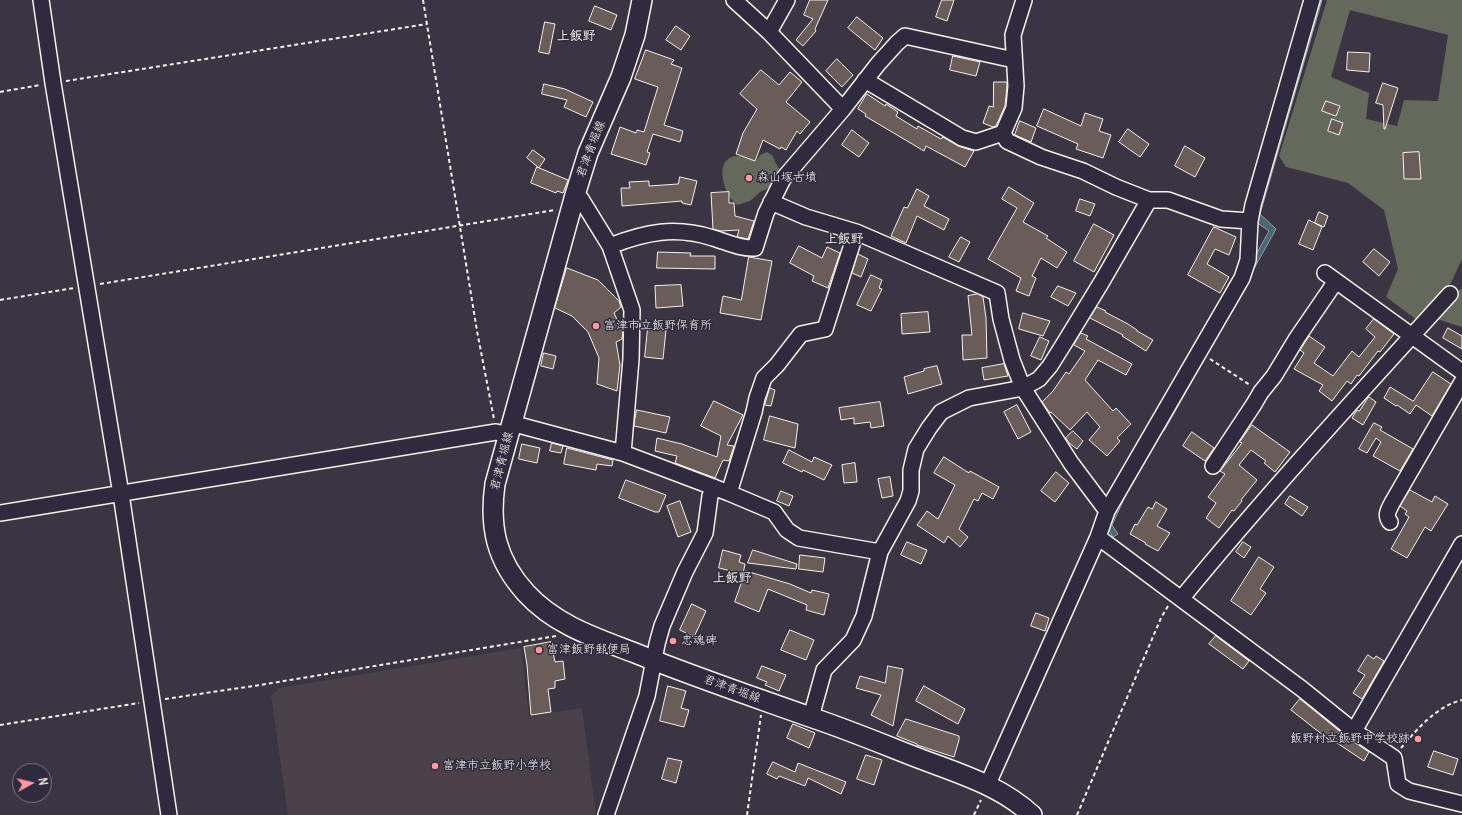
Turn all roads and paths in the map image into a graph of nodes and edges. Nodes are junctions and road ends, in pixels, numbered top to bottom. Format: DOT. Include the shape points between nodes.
graph roads {
  1 [pos="41,0"];
  2 [pos="423,0"];
  3 [pos="642,0"];
  4 [pos="734,0"];
  5 [pos="787,0"];
  6 [pos="1024,0"];
  7 [pos="1312,0"];
  8 [pos="427,24"];
  9 [pos="769,32"];
  10 [pos="1014,60"];
  11 [pos="866,80"];
  12 [pos="53,83"];
  13 [pos="0,92"];
  14 [pos="843,109"];
  15 [pos="1003,133"];
  16 [pos="573,200"];
  17 [pos="1149,200"];
  18 [pos="772,202"];
  19 [pos="1250,221"];
  20 [pos="460,226"];
  21 [pos="856,232"];
  22 [pos="610,246"];
  23 [pos="87,286"];
  24 [pos="1450,294"];
  25 [pos="0,300"];
  26 [pos="1412,335"];
  27 [pos="1199,352"];
  28 [pos="1462,372"];
  29 [pos="1462,382"];
  30 [pos="1023,388"];
  31 [pos="1261,392"];
  32 [pos="505,430"];
  33 [pos="623,453"];
  34 [pos="1213,466"];
  35 [pos="714,487"];
  36 [pos="729,493"];
  37 [pos="121,494"];
  38 [pos="1107,511"];
  39 [pos="0,513"];
  40 [pos="1390,522"];
  41 [pos="1098,537"];
  42 [pos="1462,544"];
  43 [pos="880,552"];
  44 [pos="1178,597"];
  45 [pos="574,629"];
  46 [pos="654,661"];
  47 [pos="763,700"];
  48 [pos="1462,700"];
  49 [pos="151,702"];
  50 [pos="811,717"];
  51 [pos="0,725"];
  52 [pos="1354,731"];
  53 [pos="1394,758"];
  54 [pos="987,786"];
  55 [pos="1462,804"];
  56 [pos="169,815"];
  57 [pos="606,815"];
  58 [pos="747,815"];
  59 [pos="1032,815"];
  60 [pos="1077,815"];
  1 -- 12 [label="street"];
  2 -- 8 [label="path"];
  3 -- 16 [label="main road, 君津青堀線" via="635,34 621,77 588,153"];
  4 -- 9 [label="street"];
  5 -- 9 [label="street"];
  6 -- 10 [label="street" via="1014,35"];
  7 -- 19 [label="street"];
  8 -- 12 [label="path"];
  8 -- 20 [label="path"];
  9 -- 14 [label="street"];
  10 -- 11 [label="street" via="905,36 896,43"];
  10 -- 15 [label="street" via="1014,108"];
  11 -- 14 [label="street"];
  11 -- 15 [label="street" via="962,138 976,142"];
  12 -- 13 [label="path"];
  12 -- 23 [label="street"];
  14 -- 18 [label="street" via="783,179"];
  15 -- 17 [label="street" via="1007,141 1041,157 1083,170"];
  16 -- 20 [label="path" via="548,213"];
  16 -- 22 [label="street" via="581,199"];
  16 -- 32 [label="main road, 君津青堀線"];
  17 -- 19 [label="street" via="1168,200 1221,219"];
  17 -- 30 [label="street" via="1050,366 1039,378"];
  18 -- 21 [label="street" via="806,217"];
  18 -- 22 [label="street" via="755,248 748,249 712,237 676,231 644,234"];
  19 -- 27 [label="street" via="1248,260 1242,278"];
  20 -- 23 [label="path"];
  20 -- 32 [label="path" via="477,331"];
  21 -- 30 [label="street" via="997,293 1012,360"];
  21 -- 36 [label="street" via="825,329 801,334 764,378"];
  22 -- 33 [label="street" via="632,310 631,359"];
  23 -- 25 [label="path"];
  23 -- 37 [label="street"];
  24 -- 26 [label="street"];
  26 -- 28 [label="street"];
  26 -- 31 [label="street" via="1331,277 1274,376"];
  26 -- 44 [label="street"];
  27 -- 31 [label="path"];
  27 -- 38 [label="street"];
  29 -- 40 [label="street" via="1386,514"];
  30 -- 38 [label="street" via="1071,464"];
  30 -- 43 [label="street" via="969,398 941,412 916,449 908,501"];
  31 -- 34 [label="street"];
  32 -- 33 [label="street"];
  32 -- 37 [label="street"];
  32 -- 45 [label="main road, 君津青堀線" via="492,504 497,543 504,561 527,594 555,618"];
  33 -- 35 [label="street"];
  35 -- 36 [label="street"];
  35 -- 46 [label="street" via="710,496 705,534 662,626"];
  36 -- 43 [label="street" via="774,512 787,530 799,538"];
  37 -- 39 [label="street"];
  37 -- 49 [label="street"];
  38 -- 41 [label="street"];
  41 -- 44 [label="street"];
  41 -- 54 [label="street"];
  42 -- 52 [label="street"];
  43 -- 50 [label="street" via="864,616 853,640 824,670"];
  44 -- 52 [label="street"];
  44 -- 60 [label="path" via="1161,618"];
  45 -- 46 [label="main road, 君津青堀線"];
  45 -- 49 [label="path" via="558,635"];
  46 -- 47 [label="main road, 君津青堀線"];
  46 -- 57 [label="street" via="647,696"];
  47 -- 50 [label="main road, 君津青堀線"];
  47 -- 58 [label="path"];
  48 -- 53 [label="path" via="1443,708 1425,722"];
  49 -- 51 [label="path"];
  49 -- 56 [label="street"];
  50 -- 54 [label="main road, 君津青堀線"];
  52 -- 53 [label="street"];
  53 -- 55 [label="street" via="1398,784 1409,791"];
  54 -- 59 [label="main road, 君津青堀線" via="1001,792"];
}
